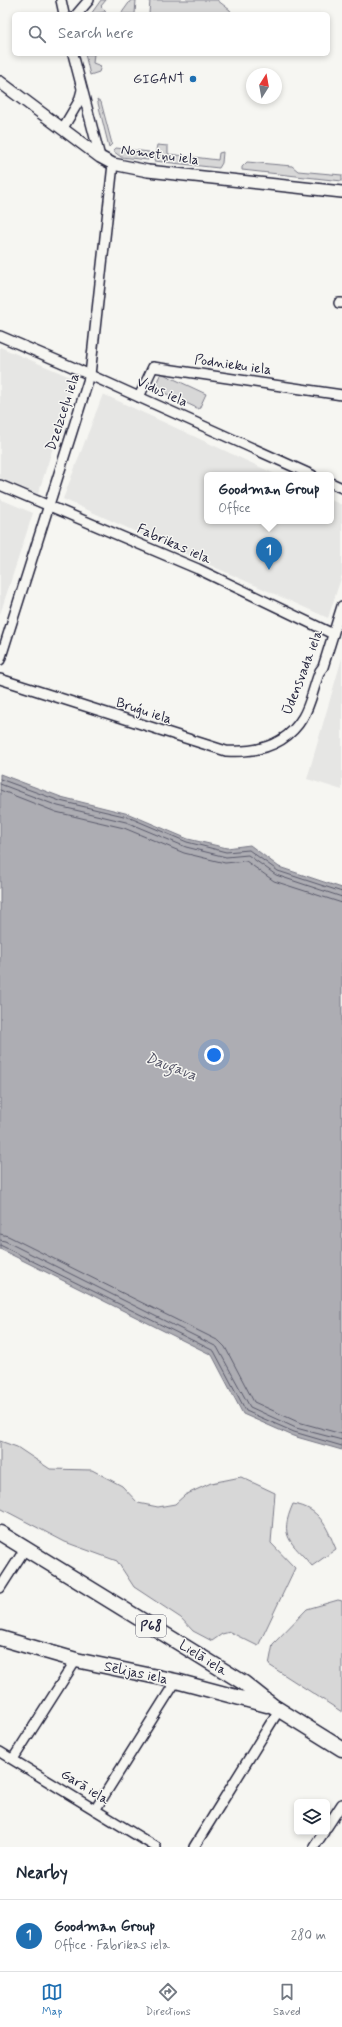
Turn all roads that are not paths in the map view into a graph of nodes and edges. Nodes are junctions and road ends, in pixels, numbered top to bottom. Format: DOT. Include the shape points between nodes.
graph roads {
  1 [pos="61,0"];
  2 [pos="89,0"];
  3 [pos="64,12"];
  4 [pos="80,12"];
  5 [pos="74,56"];
  6 [pos="0,82"];
  7 [pos="82,90"];
  8 [pos="63,128"];
  9 [pos="100,157"];
  10 [pos="113,164"];
  11 [pos="342,192"];
  12 [pos="0,336"];
  13 [pos="90,375"];
  14 [pos="342,395"];
  15 [pos="139,397"];
  16 [pos="305,472"];
  17 [pos="0,486"];
  18 [pos="48,505"];
  19 [pos="342,606"];
  20 [pos="333,634"];
  21 [pos="0,660"];
  22 [pos="0,679"];
  23 [pos="280,741"];
  24 [pos="0,1533"];
  25 [pos="26,1549"];
  26 [pos="0,1588"];
  27 [pos="0,1638"];
  28 [pos="76,1660"];
  29 [pos="176,1682"];
  30 [pos="276,1708"];
  31 [pos="342,1748"];
  32 [pos="0,1752"];
  33 [pos="13,1759"];
  34 [pos="342,1804"];
  35 [pos="95,1810"];
  36 [pos="330,1823"];
  37 [pos="322,1835"];
  38 [pos="156,1847"];
  39 [pos="194,1847"];
  40 [pos="314,1847"];
  1 -- 3 [label="street"];
  2 -- 4 [label="street"];
  5 -- 7 [label="street"];
  6 -- 8 [label="street, Nometņu iela"];
  7 -- 8 [label="street" via="79,101"];
  7 -- 9 [label="street"];
  8 -- 9 [label="street, Nometņu iela"];
  9 -- 10 [label="street, Nometņu iela"];
  10 -- 11 [label="street, Nometņu iela" via="148,171"];
  10 -- 13 [label="street, Dzelzceļu iela"];
  12 -- 13 [label="street, Vidus iela"];
  13 -- 15 [label="street, Vidus iela"];
  13 -- 18 [label="street, Dzelzceļu iela"];
  14 -- 15 [label="street, Podnieku iela" via="153,367"];
  15 -- 16 [label="street, Vidus iela"];
  17 -- 18 [label="street, Fabrikas iela"];
  18 -- 20 [label="street, Fabrikas iela" via="198,569"];
  18 -- 21 [label="street, Dzelzceļu iela"];
  19 -- 20 [label="street, Ūdensvada iela"];
  20 -- 23 [label="street, Ūdensvada iela" via="304,716 292,732"];
  22 -- 23 [label="street, Bruģu iela" via="226,751 260,749"];
  24 -- 25 [label="main road, Lielā iela / P68"];
  25 -- 26 [label="street"];
  25 -- 30 [label="main road, Lielā iela / P68" via="244,1683"];
  27 -- 28 [label="main road, Sēlijas iela / P68"];
  28 -- 29 [label="main road, Sēlijas iela / P68"];
  28 -- 33 [label="street"];
  29 -- 30 [label="main road, Sēlijas iela / P68"];
  29 -- 35 [label="street"];
  30 -- 31 [label="main road, Lielā iela / P68"];
  30 -- 39 [label="street"];
  32 -- 33 [label="street, Garā iela"];
  33 -- 35 [label="street, Garā iela"];
  34 -- 36 [label="street"];
  35 -- 38 [label="street, Garā iela"];
  37 -- 40 [label="street"];
}
